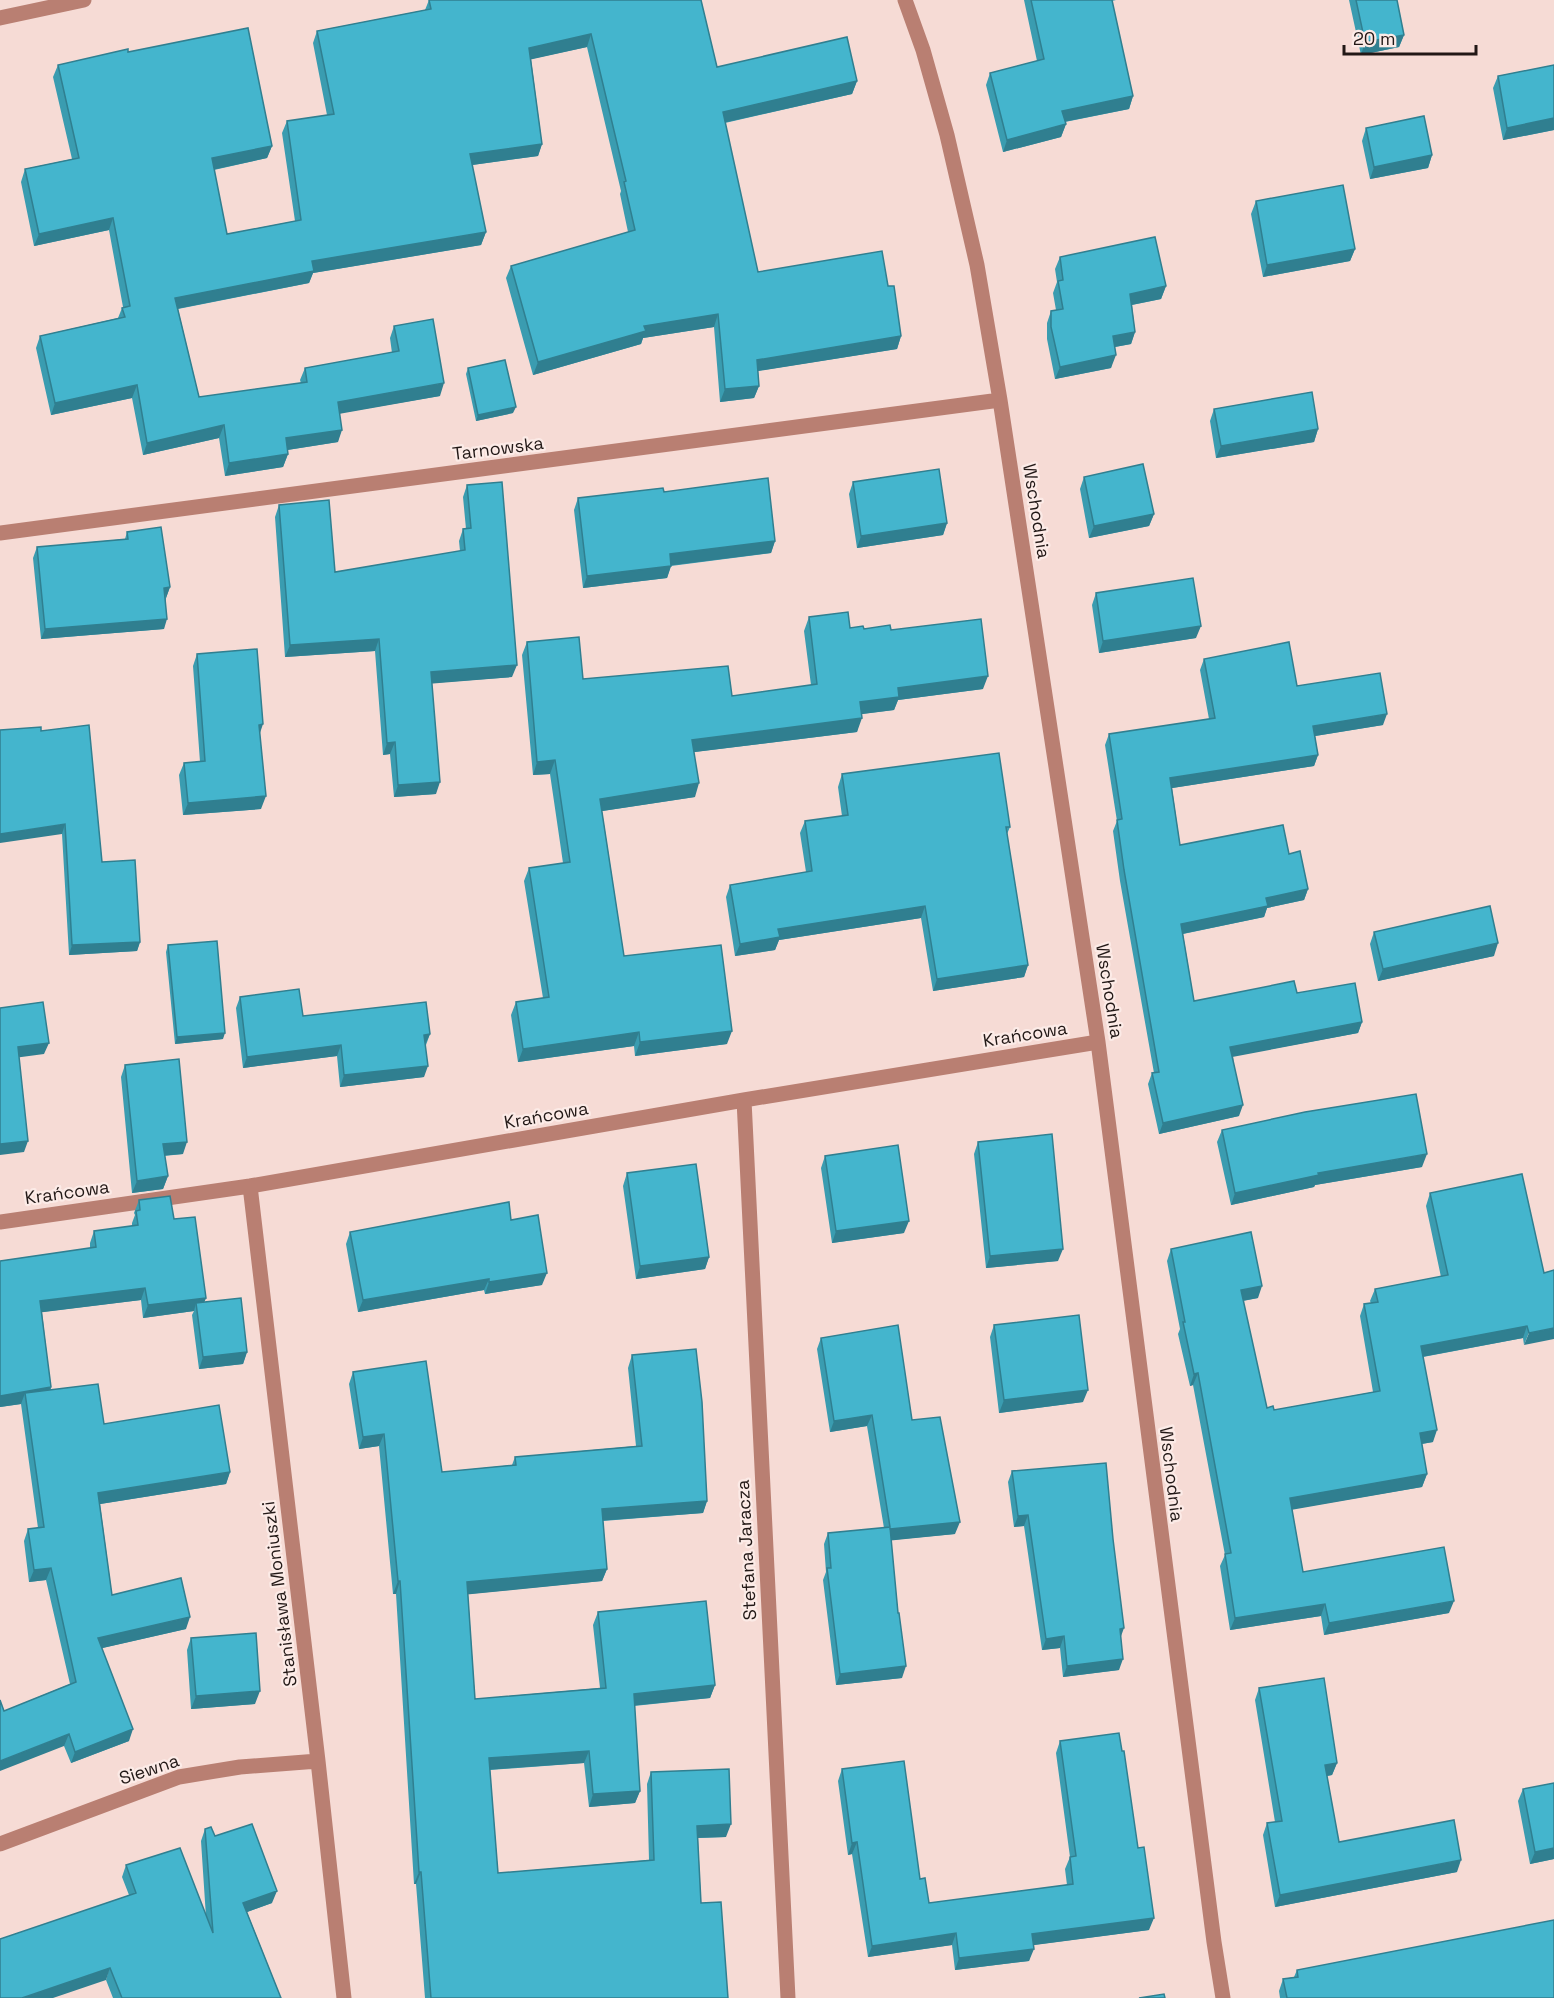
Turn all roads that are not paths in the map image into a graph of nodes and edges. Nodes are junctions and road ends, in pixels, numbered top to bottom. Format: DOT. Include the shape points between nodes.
graph roads {
  1 [pos="84,0"];
  2 [pos="905,0"];
  3 [pos="0,18"];
  4 [pos="1000,400"];
  5 [pos="0,533"];
  6 [pos="1098,1042"];
  7 [pos="744,1100"];
  8 [pos="250,1186"];
  9 [pos="0,1222"];
  10 [pos="318,1761"];
  11 [pos="0,1844"];
  12 [pos="344,1998"];
  13 [pos="788,1998"];
  14 [pos="1223,1998"];
  1 -- 3 [label="street"];
  2 -- 4 [label="street, Wschodnia" via="923,50 978,265"];
  4 -- 5 [label="street, Tarnowska"];
  4 -- 6 [label="street, Wschodnia"];
  6 -- 7 [label="street, Krańcowa"];
  6 -- 14 [label="street, Wschodnia"];
  7 -- 8 [label="street, Krańcowa"];
  7 -- 13 [label="street, Stefana Jaracza"];
  8 -- 9 [label="street, Krańcowa"];
  8 -- 10 [label="street, Stanisława Moniuszki"];
  10 -- 11 [label="street, Siewna" via="179,1777"];
  10 -- 12 [label="street, Stanisława Moniuszki"];
}
